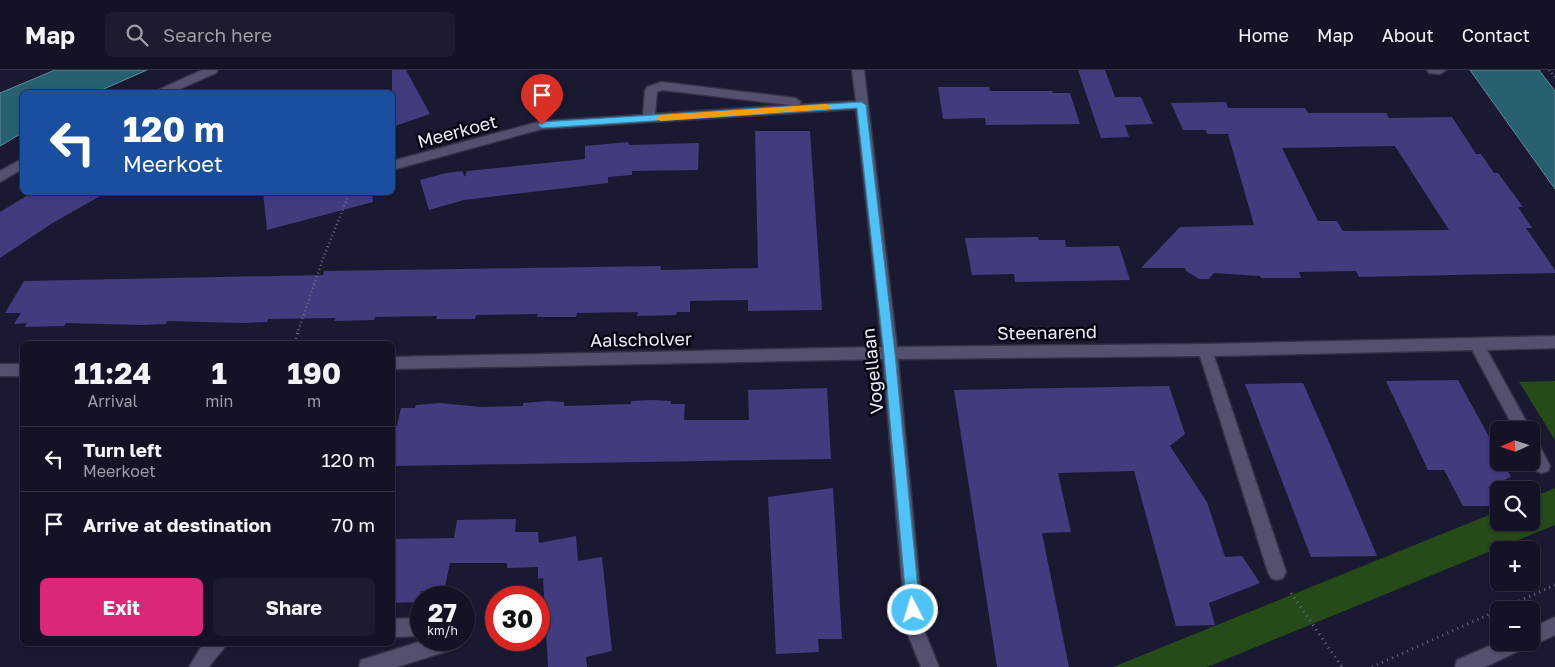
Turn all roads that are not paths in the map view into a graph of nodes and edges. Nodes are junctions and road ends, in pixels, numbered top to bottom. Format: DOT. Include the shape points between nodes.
graph roads {
  1 [pos="212,70"];
  2 [pos="858,70"];
  3 [pos="1433,70"];
  4 [pos="1440,70"];
  5 [pos="168,90"];
  6 [pos="706,92"];
  7 [pos="861,105"];
  8 [pos="833,106"];
  9 [pos="708,114"];
  10 [pos="650,118"];
  11 [pos="20,164"];
  12 [pos="395,165"];
  13 [pos="0,177"];
  14 [pos="1555,342"];
  15 [pos="1476,344"];
  16 [pos="1205,350"];
  17 [pos="890,354"];
  18 [pos="395,363"];
  19 [pos="0,370"];
  20 [pos="20,370"];
  21 [pos="1518,421"];
  22 [pos="1540,462"];
  23 [pos="1542,466"];
  24 [pos="1277,572"];
  25 [pos="1555,626"];
  26 [pos="410,627"];
  27 [pos="395,628"];
  28 [pos="1540,633"];
  29 [pos="214,646"];
  30 [pos="419,651"];
  31 [pos="1499,651"];
  32 [pos="198,667"];
  33 [pos="368,667"];
  34 [pos="930,667"];
  35 [pos="1464,667"];
  1 -- 5 [label="street"];
  2 -- 7 [label="street, Vogellaan"];
  3 -- 4 [label="street"];
  6 -- 8 [label="street, Meerkoet"];
  6 -- 9 [label="street"];
  6 -- 10 [label="street, Meerkoet" via="661,86 651,90"];
  7 -- 8 [label="street, Meerkoet"];
  7 -- 17 [label="street, Vogellaan"];
  8 -- 9 [label="street, Meerkoet"];
  9 -- 10 [label="street, Meerkoet"];
  10 -- 12 [label="street, Meerkoet" via="542,125"];
  11 -- 13 [label="street"];
  14 -- 15 [label="street, Steenarend"];
  15 -- 16 [label="street, Steenarend"];
  15 -- 21 [label="street"];
  16 -- 17 [label="street, Steenarend"];
  16 -- 24 [label="street"];
  17 -- 18 [label="street, Aalscholver"];
  17 -- 34 [label="street, Vogellaan" via="915,630"];
  19 -- 20 [label="street"];
  22 -- 23 [label="street"];
  25 -- 28 [label="street"];
  26 -- 27 [label="street"];
  29 -- 32 [label="street"];
  30 -- 33 [label="street"];
  31 -- 35 [label="street"];
}
